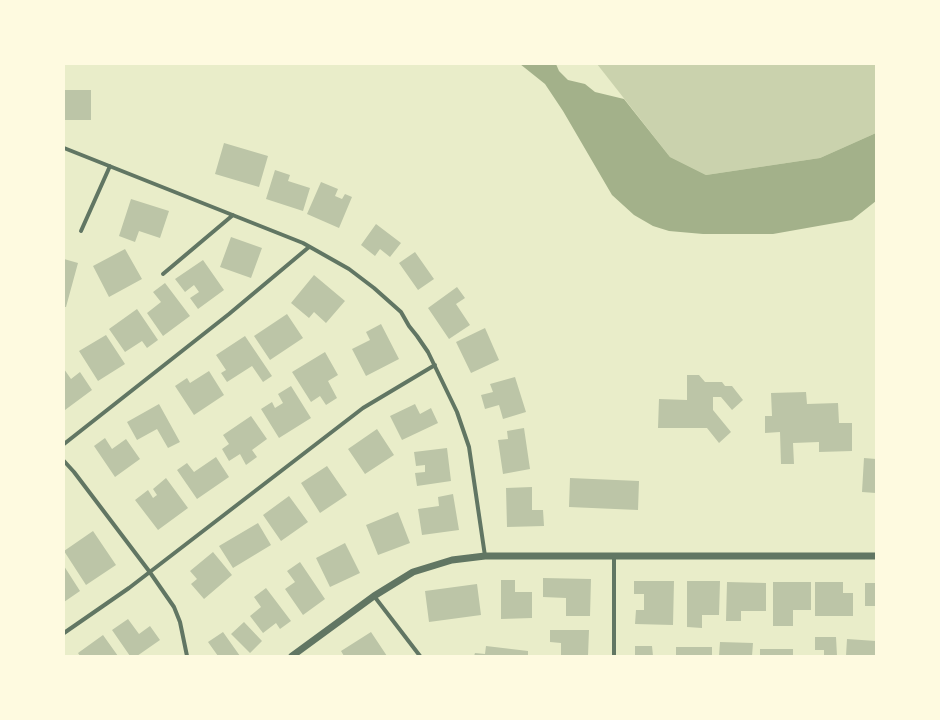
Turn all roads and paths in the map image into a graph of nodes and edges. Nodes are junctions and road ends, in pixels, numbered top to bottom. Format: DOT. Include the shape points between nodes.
graph roads {
  1 [pos="64,148"];
  2 [pos="110,166"];
  3 [pos="233,215"];
  4 [pos="81,231"];
  5 [pos="309,247"];
  6 [pos="163,274"];
  7 [pos="435,365"];
  8 [pos="64,444"];
  9 [pos="64,461"];
  10 [pos="484,556"];
  11 [pos="614,556"];
  12 [pos="876,556"];
  13 [pos="150,571"];
  14 [pos="374,596"];
  15 [pos="64,633"];
  16 [pos="187,656"];
  17 [pos="292,656"];
  18 [pos="420,656"];
  19 [pos="614,656"];
  1 -- 2 [label="street"];
  2 -- 3 [label="street"];
  2 -- 4 [label="street"];
  3 -- 5 [label="street"];
  3 -- 6 [label="street"];
  5 -- 7 [label="street" via="349,270 401,312"];
  5 -- 8 [label="street" via="229,314"];
  7 -- 10 [label="street" via="457,412 469,447"];
  7 -- 13 [label="street" via="363,408"];
  9 -- 13 [label="street"];
  10 -- 11 [label="street"];
  10 -- 14 [label="street" via="452,560 413,572"];
  11 -- 12 [label="street"];
  11 -- 19 [label="street"];
  13 -- 15 [label="street"];
  13 -- 16 [label="street" via="174,607"];
  14 -- 17 [label="street"];
  14 -- 18 [label="street"];
}
